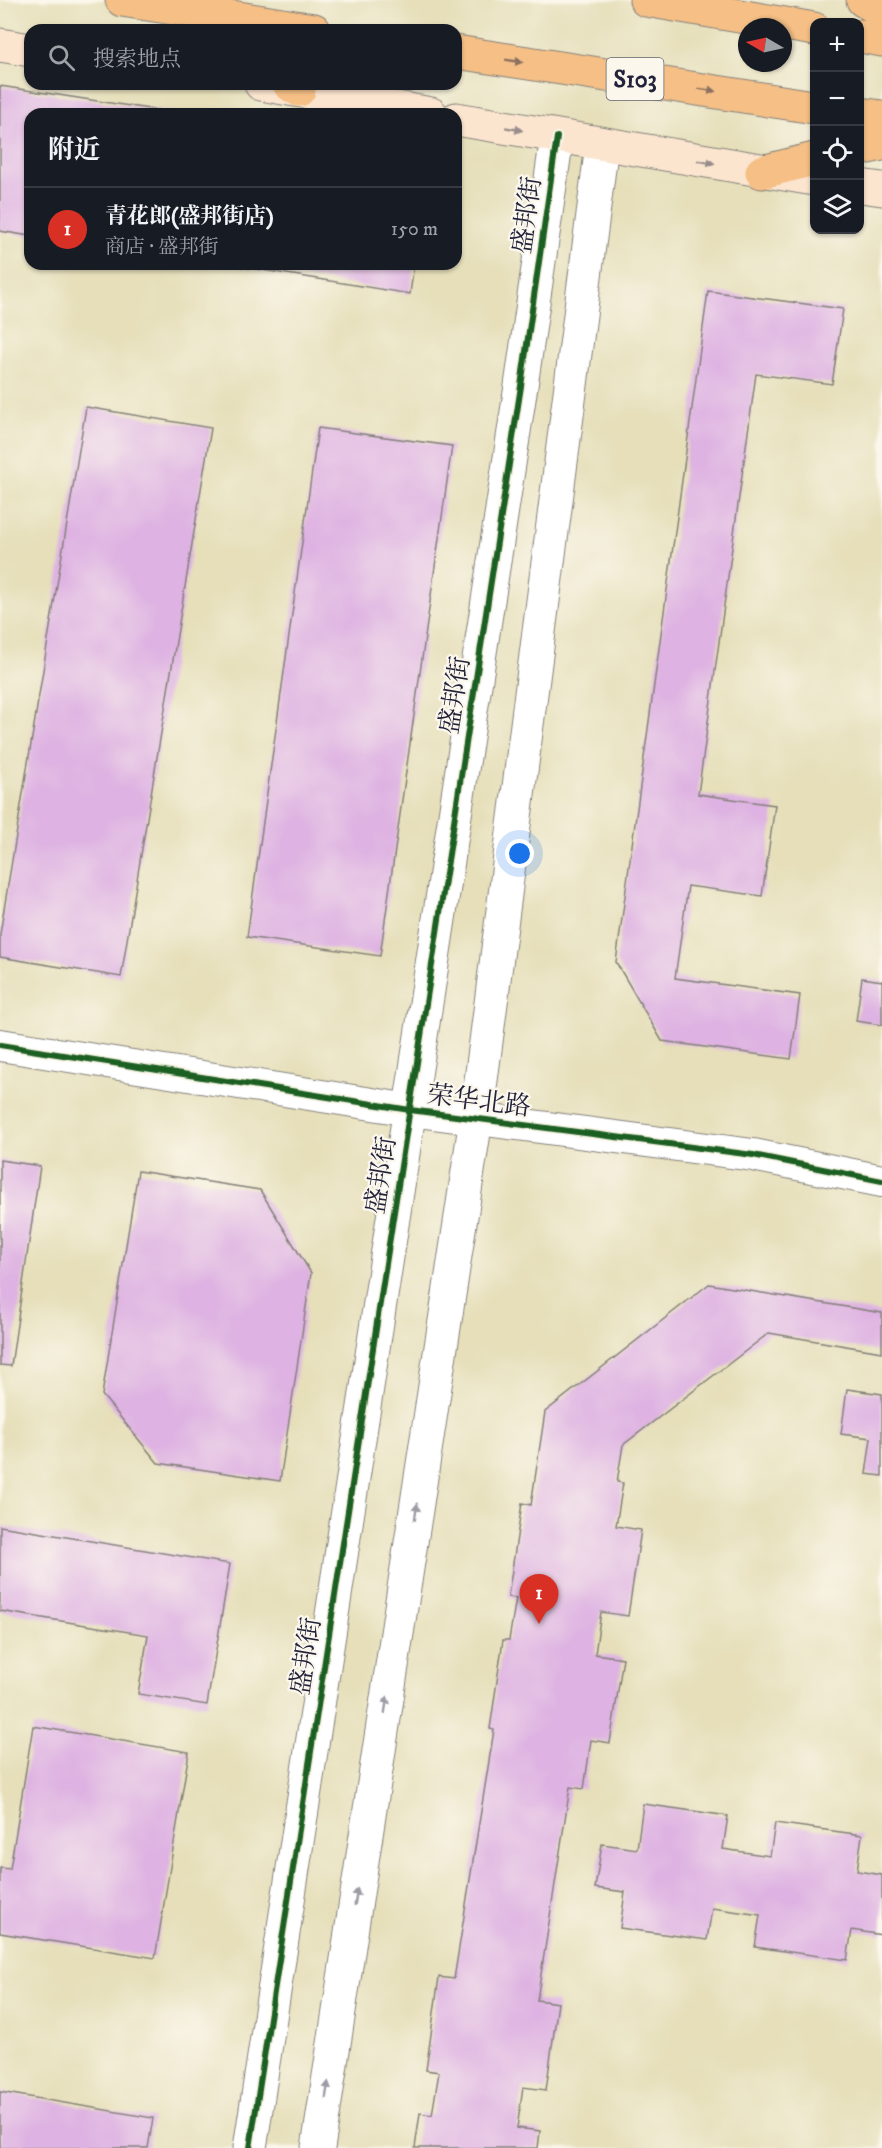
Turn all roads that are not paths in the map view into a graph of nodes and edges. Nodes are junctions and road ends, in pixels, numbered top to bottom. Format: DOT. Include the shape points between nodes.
graph roads {
  1 [pos="122,0"];
  2 [pos="646,0"];
  3 [pos="863,0"];
  4 [pos="154,5"];
  5 [pos="882,11"];
  6 [pos="186,24"];
  7 [pos="276,24"];
  8 [pos="810,27"];
  9 [pos="864,37"];
  10 [pos="882,40"];
  11 [pos="0,45"];
  12 [pos="24,49"];
  13 [pos="462,53"];
  14 [pos="309,90"];
  15 [pos="810,106"];
  16 [pos="400,108"];
  17 [pos="864,115"];
  18 [pos="882,117"];
  19 [pos="462,120"];
  20 [pos="557,137"];
  21 [pos="882,144"];
  22 [pos="602,146"];
  23 [pos="864,148"];
  24 [pos="810,160"];
  25 [pos="762,172"];
  26 [pos="810,178"];
  27 [pos="864,187"];
  28 [pos="882,189"];
  29 [pos="0,1045"];
  30 [pos="410,1110"];
  31 [pos="476,1119"];
  32 [pos="882,1181"];
  33 [pos="250,2148"];
  34 [pos="318,2148"];
  1 -- 4 [label="highway"];
  2 -- 8 [label="highway"];
  3 -- 5 [label="highway"];
  4 -- 6 [label="highway"];
  4 -- 7 [label="highway"];
  9 -- 10 [label="highway"];
  11 -- 12 [label="main road"];
  13 -- 15 [label="highway, S103, one-way"];
  14 -- 16 [label="main road"];
  17 -- 18 [label="highway"];
  19 -- 20 [label="main road, one-way"];
  20 -- 22 [label="main road"];
  20 -- 30 [label="street, 盛邦街"];
  21 -- 23 [label="highway"];
  22 -- 25 [label="main road, one-way"];
  22 -- 31 [label="street"];
  24 -- 25 [label="highway"];
  25 -- 26 [label="main road"];
  27 -- 28 [label="main road"];
  29 -- 30 [label="street, 荣华北路"];
  30 -- 31 [label="street, 荣华北路"];
  30 -- 33 [label="street, 盛邦街"];
  31 -- 32 [label="street, 荣华北路" via="753,1155"];
  34 -- 31 [label="street, one-way"];
}
